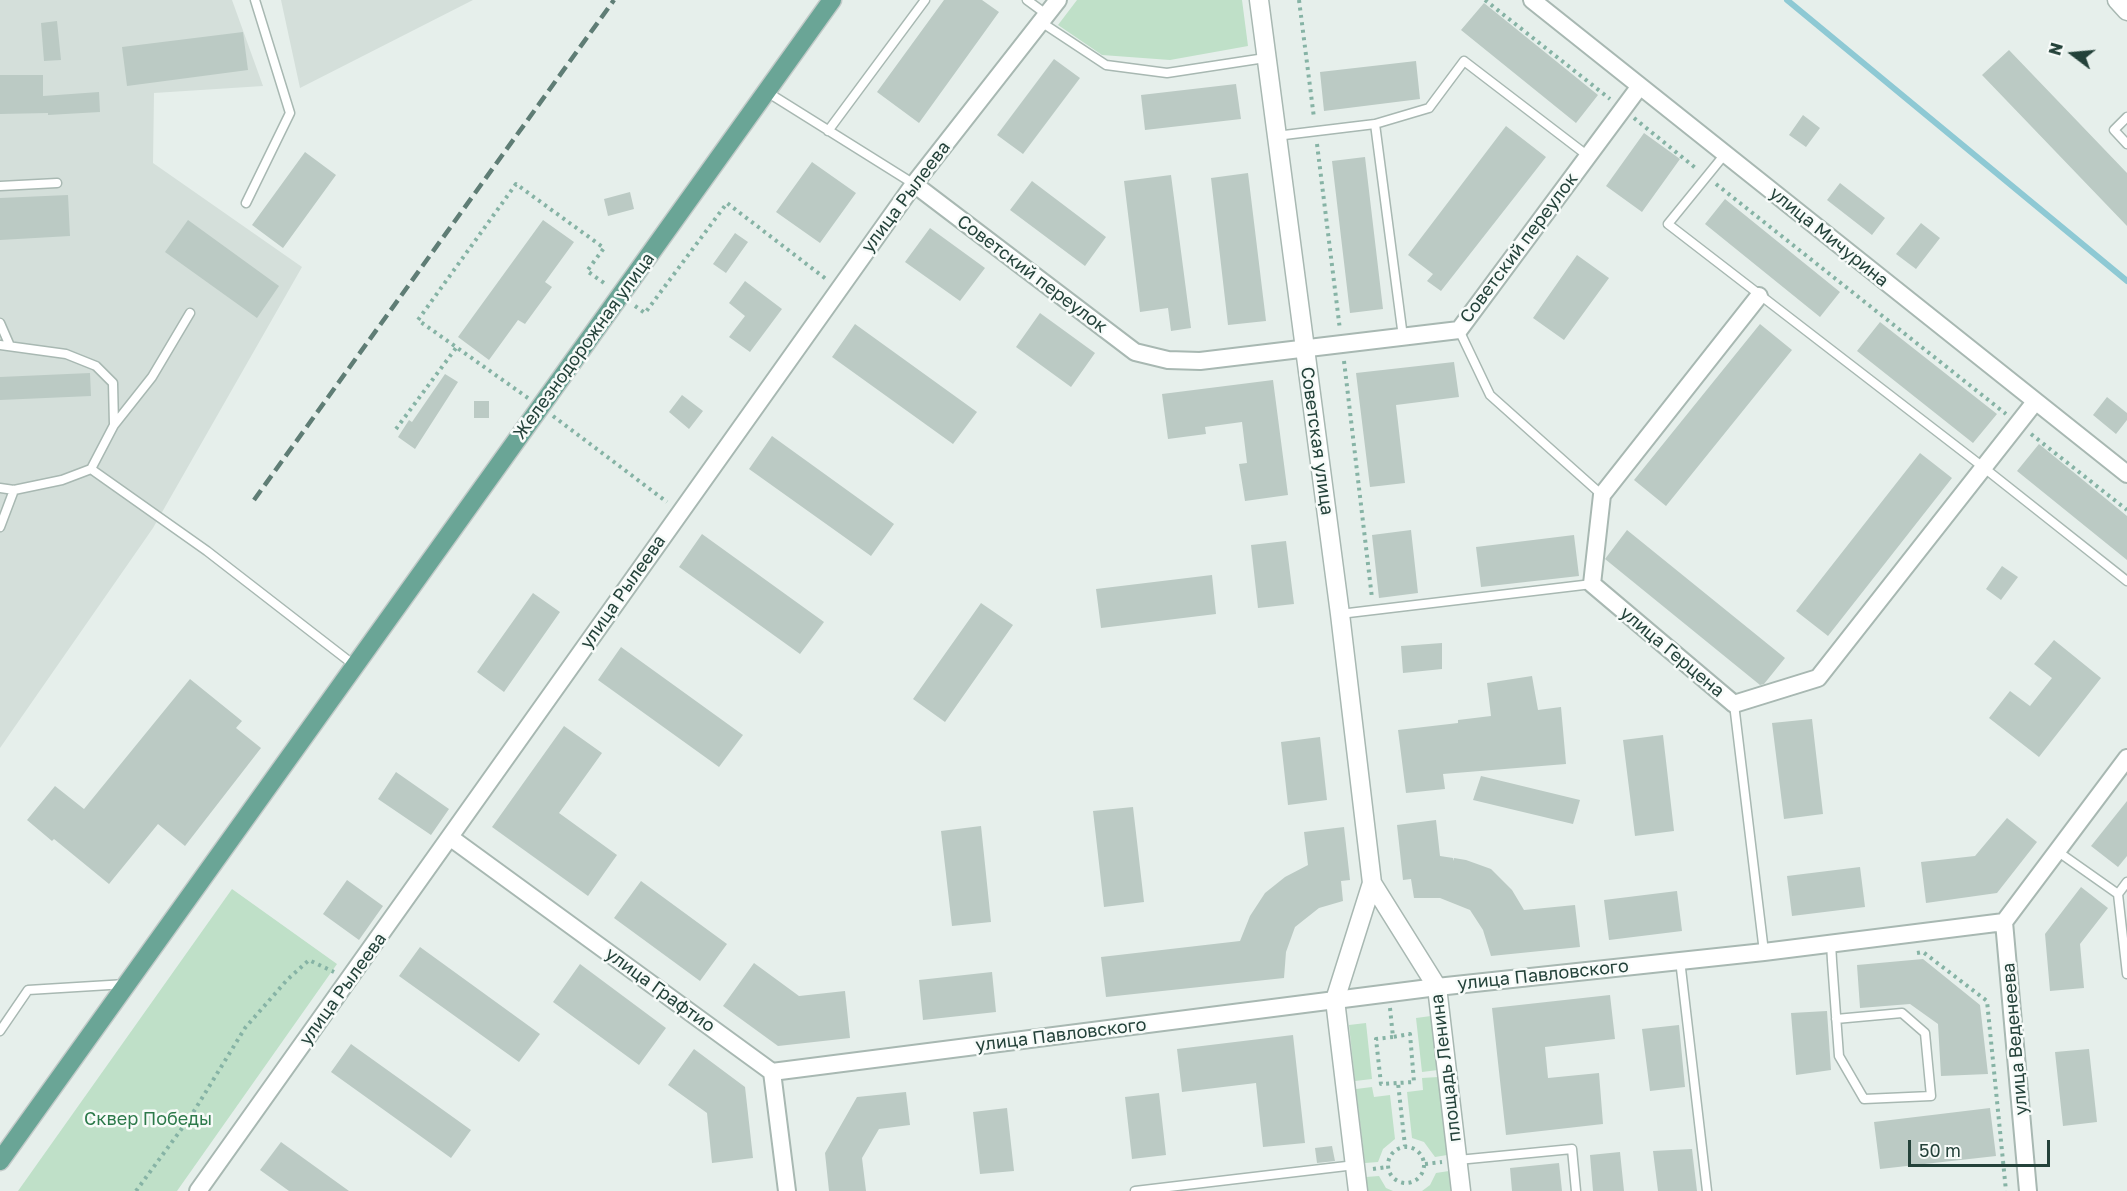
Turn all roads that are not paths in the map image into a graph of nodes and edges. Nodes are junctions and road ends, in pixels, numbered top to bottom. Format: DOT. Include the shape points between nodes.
graph roads {
  1 [pos="255,0"];
  2 [pos="832,0"];
  3 [pos="925,0"];
  4 [pos="1027,0"];
  5 [pos="1058,0"];
  6 [pos="1259,0"];
  7 [pos="1533,0"];
  8 [pos="2117,0"];
  9 [pos="2127,11"];
  10 [pos="1044,18"];
  11 [pos="1266,58"];
  12 [pos="1640,86"];
  13 [pos="766,92"];
  14 [pos="2127,117"];
  15 [pos="1375,124"];
  16 [pos="828,131"];
  17 [pos="1276,136"];
  18 [pos="2127,144"];
  19 [pos="1725,154"];
  20 [pos="1588,156"];
  21 [pos="57,183"];
  22 [pos="914,184"];
  23 [pos="0,186"];
  24 [pos="246,203"];
  25 [pos="1760,296"];
  26 [pos="190,313"];
  27 [pos="0,323"];
  28 [pos="1459,330"];
  29 [pos="1403,337"];
  30 [pos="0,345"];
  31 [pos="10,346"];
  32 [pos="1304,350"];
  33 [pos="2035,402"];
  34 [pos="114,425"];
  35 [pos="1983,467"];
  36 [pos="91,469"];
  37 [pos="2127,474"];
  38 [pos="0,488"];
  39 [pos="14,490"];
  40 [pos="1602,495"];
  41 [pos="0,527"];
  42 [pos="2127,581"];
  43 [pos="1592,584"];
  44 [pos="1340,614"];
  45 [pos="354,665"];
  46 [pos="1734,704"];
  47 [pos="2127,758"];
  48 [pos="451,838"];
  49 [pos="2057,851"];
  50 [pos="2127,882"];
  51 [pos="1372,883"];
  52 [pos="2118,894"];
  53 [pos="2004,922"];
  54 [pos="1830,943"];
  55 [pos="1764,952"];
  56 [pos="1680,960"];
  57 [pos="2127,974"];
  58 [pos="126,984"];
  59 [pos="1437,987"];
  60 [pos="1335,999"];
  61 [pos="1836,1018"];
  62 [pos="0,1031"];
  63 [pos="772,1072"];
  64 [pos="1457,1160"];
  65 [pos="0,1161"];
  66 [pos="1355,1165"];
  67 [pos="198,1191"];
  68 [pos="787,1191"];
  69 [pos="1135,1191"];
  70 [pos="1358,1191"];
  71 [pos="1461,1191"];
  72 [pos="1576,1191"];
  73 [pos="1707,1191"];
  74 [pos="2028,1191"];
  1 -- 24 [label="lane" via="290,113"];
  2 -- 13 [label="main road, Железнодорожная улица"];
  3 -- 16 [label="lane"];
  4 -- 10 [label="lane"];
  5 -- 10 [label="street, улица Рылеева"];
  6 -- 11 [label="street, Советская улица"];
  7 -- 12 [label="street, улица Мичурина"];
  8 -- 9 [label="street"];
  10 -- 11 [label="lane" via="1106,65 1167,73"];
  10 -- 22 [label="street, улица Рылеева"];
  11 -- 17 [label="street, Советская улица"];
  12 -- 19 [label="street, улица Мичурина"];
  12 -- 20 [label="street, Советский переулок"];
  13 -- 16 [label="lane"];
  13 -- 45 [label="main road, Железнодорожная улица"];
  14 -- 18 [label="lane" via="2114,130"];
  15 -- 17 [label="lane"];
  15 -- 20 [label="lane" via="1429,108 1464,62"];
  15 -- 29 [label="lane"];
  16 -- 22 [label="lane"];
  17 -- 32 [label="street, Советская улица"];
  19 -- 25 [label="lane" via="1668,224"];
  19 -- 33 [label="street, улица Мичурина"];
  20 -- 28 [label="street, Советский переулок"];
  21 -- 23 [label="lane"];
  22 -- 32 [label="street, Советский переулок" via="1135,352 1168,360 1200,361"];
  22 -- 48 [label="street, улица Рылеева"];
  25 -- 35 [label="lane"];
  25 -- 40 [label="street"];
  26 -- 34 [label="lane" via="152,377"];
  27 -- 31 [label="lane"];
  28 -- 29 [label="street, Советский переулок"];
  28 -- 40 [label="lane" via="1490,395"];
  29 -- 32 [label="street, Советский переулок"];
  30 -- 31 [label="lane"];
  31 -- 34 [label="lane" via="66,354 96,366 113,382"];
  32 -- 44 [label="street, Советская улица"];
  33 -- 35 [label="street, улица Герцена"];
  33 -- 37 [label="street, улица Мичурина"];
  34 -- 36 [label="lane"];
  35 -- 42 [label="lane"];
  35 -- 46 [label="street, улица Герцена" via="1818,678"];
  36 -- 39 [label="lane"];
  36 -- 45 [label="lane" via="207,551"];
  38 -- 39 [label="lane"];
  39 -- 41 [label="lane"];
  40 -- 43 [label="street"];
  43 -- 44 [label="lane"];
  43 -- 46 [label="street, улица Герцена"];
  44 -- 51 [label="street, Советская улица"];
  45 -- 58 [label="main road, Железнодорожная улица"];
  46 -- 55 [label="lane"];
  47 -- 49 [label="street"];
  48 -- 63 [label="street, улица Графтио"];
  48 -- 67 [label="street, улица Рылеева"];
  49 -- 52 [label="lane"];
  49 -- 53 [label="street"];
  50 -- 52 [label="lane"];
  51 -- 59 [label="street, площадь Ленина"];
  51 -- 60 [label="street"];
  52 -- 57 [label="lane"];
  53 -- 54 [label="street, улица Павловского"];
  53 -- 74 [label="street, улица Веденеева"];
  54 -- 55 [label="street, улица Павловского"];
  54 -- 61 [label="lane"];
  55 -- 56 [label="street, улица Павловского"];
  56 -- 59 [label="street, улица Павловского"];
  56 -- 73 [label="lane"];
  58 -- 62 [label="lane" via="28,990"];
  58 -- 65 [label="main road, Железнодорожная улица"];
  59 -- 60 [label="street, улица Павловского"];
  59 -- 64 [label="street, площадь Ленина"];
  60 -- 63 [label="street, улица Павловского"];
  60 -- 66 [label="street"];
  61 -- 61 [label="lane" via="1839,1056 1864,1099 1931,1096 1925,1033 1902,1013"];
  63 -- 68 [label="street"];
  64 -- 71 [label="street, площадь Ленина"];
  64 -- 72 [label="lane" via="1572,1149"];
  66 -- 69 [label="lane"];
  66 -- 70 [label="street"];
}
